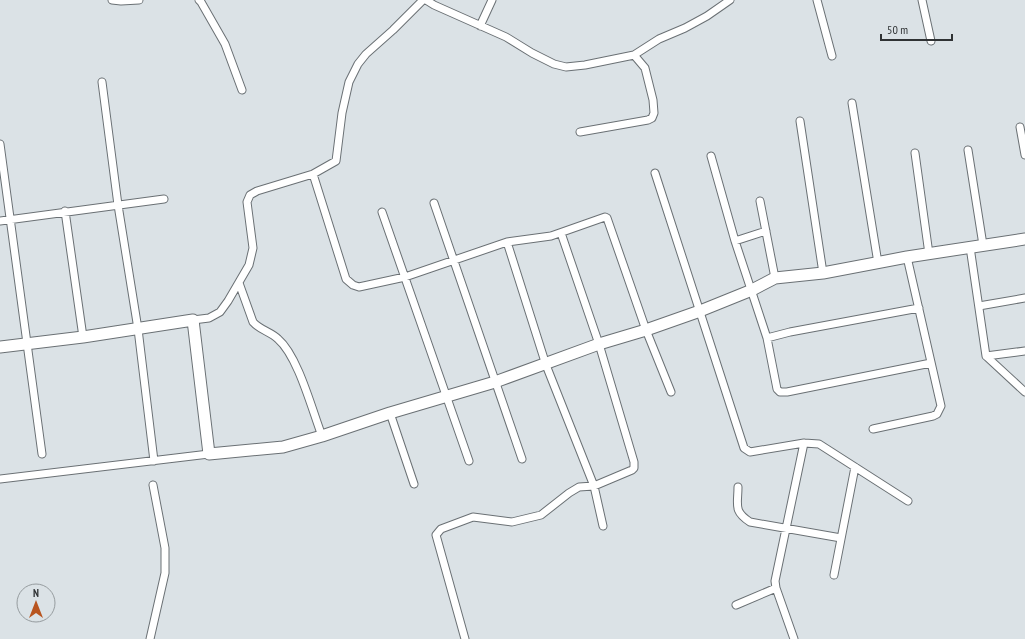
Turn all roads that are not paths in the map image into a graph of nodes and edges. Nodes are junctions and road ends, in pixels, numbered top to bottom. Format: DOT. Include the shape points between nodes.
graph roads {
  1 [pos="112,0"];
  2 [pos="139,0"];
  3 [pos="199,0"];
  4 [pos="424,0"];
  5 [pos="492,0"];
  6 [pos="730,0"];
  7 [pos="817,0"];
  8 [pos="922,0"];
  9 [pos="480,26"];
  10 [pos="931,41"];
  11 [pos="634,54"];
  12 [pos="832,56"];
  13 [pos="102,82"];
  14 [pos="242,90"];
  15 [pos="852,103"];
  16 [pos="800,121"];
  17 [pos="1020,127"];
  18 [pos="580,132"];
  19 [pos="0,144"];
  20 [pos="968,150"];
  21 [pos="915,152"];
  22 [pos="1025,155"];
  23 [pos="711,156"];
  24 [pos="656,173"];
  25 [pos="313,174"];
  26 [pos="164,198"];
  27 [pos="760,201"];
  28 [pos="434,203"];
  29 [pos="118,205"];
  30 [pos="65,211"];
  31 [pos="382,212"];
  32 [pos="10,219"];
  33 [pos="0,220"];
  34 [pos="766,231"];
  35 [pos="561,233"];
  36 [pos="1025,239"];
  37 [pos="735,241"];
  38 [pos="507,242"];
  39 [pos="983,245"];
  40 [pos="970,247"];
  41 [pos="929,254"];
  42 [pos="907,257"];
  43 [pos="454,260"];
  44 [pos="878,263"];
  45 [pos="823,273"];
  46 [pos="405,277"];
  47 [pos="775,278"];
  48 [pos="239,283"];
  49 [pos="752,290"];
  50 [pos="1025,298"];
  51 [pos="979,306"];
  52 [pos="919,308"];
  53 [pos="700,311"];
  54 [pos="193,320"];
  55 [pos="138,329"];
  56 [pos="646,330"];
  57 [pos="83,337"];
  58 [pos="767,338"];
  59 [pos="27,344"];
  60 [pos="599,344"];
  61 [pos="0,347"];
  62 [pos="1025,351"];
  63 [pos="986,356"];
  64 [pos="931,363"];
  65 [pos="546,364"];
  66 [pos="496,382"];
  67 [pos="671,392"];
  68 [pos="1025,392"];
  69 [pos="446,397"];
  70 [pos="390,413"];
  71 [pos="873,429"];
  72 [pos="322,436"];
  73 [pos="804,443"];
  74 [pos="42,454"];
  75 [pos="209,454"];
  76 [pos="522,459"];
  77 [pos="154,461"];
  78 [pos="469,461"];
  79 [pos="855,467"];
  80 [pos="0,479"];
  81 [pos="153,484"];
  82 [pos="414,484"];
  83 [pos="594,486"];
  84 [pos="738,487"];
  85 [pos="908,500"];
  86 [pos="603,526"];
  87 [pos="786,528"];
  88 [pos="841,538"];
  89 [pos="834,575"];
  90 [pos="776,588"];
  91 [pos="736,605"];
  92 [pos="150,639"];
  93 [pos="464,639"];
  94 [pos="794,639"];
  1 -- 2 [label="street"];
  3 -- 14 [label="street" via="225,44"];
  4 -- 9 [label="street"];
  4 -- 25 [label="street" via="358,64 349,82 341,117 336,160"];
  5 -- 9 [label="street"];
  6 -- 11 [label="street" via="707,16"];
  7 -- 12 [label="street"];
  8 -- 10 [label="street"];
  9 -- 11 [label="street" via="506,37 554,64 566,67"];
  11 -- 18 [label="street" via="645,68 654,113 652,118"];
  13 -- 29 [label="street"];
  15 -- 44 [label="street"];
  16 -- 45 [label="street"];
  17 -- 22 [label="street"];
  19 -- 32 [label="street"];
  20 -- 39 [label="street"];
  21 -- 41 [label="street"];
  23 -- 37 [label="street"];
  24 -- 53 [label="street"];
  25 -- 46 [label="street" via="346,279 359,287"];
  25 -- 48 [label="street" via="258,190 250,195 247,202 253,248 249,265"];
  26 -- 29 [label="street"];
  27 -- 34 [label="street"];
  28 -- 43 [label="street"];
  29 -- 30 [label="street"];
  29 -- 55 [label="street"];
  30 -- 32 [label="street"];
  30 -- 57 [label="street"];
  31 -- 46 [label="street"];
  32 -- 33 [label="street"];
  32 -- 59 [label="street"];
  34 -- 37 [label="street"];
  34 -- 47 [label="street"];
  35 -- 38 [label="street"];
  35 -- 56 [label="street" via="605,217 609,219"];
  35 -- 60 [label="street"];
  36 -- 39 [label="street"];
  37 -- 49 [label="street"];
  38 -- 43 [label="street"];
  38 -- 65 [label="street"];
  39 -- 40 [label="street"];
  40 -- 41 [label="street"];
  40 -- 51 [label="street"];
  41 -- 42 [label="street"];
  42 -- 44 [label="street"];
  42 -- 52 [label="street"];
  43 -- 46 [label="street"];
  43 -- 66 [label="street"];
  44 -- 45 [label="street"];
  45 -- 47 [label="street"];
  46 -- 69 [label="street"];
  47 -- 49 [label="street"];
  48 -- 54 [label="street" via="220,312 209,318"];
  48 -- 72 [label="street" via="253,322 278,338 295,361"];
  49 -- 53 [label="street"];
  49 -- 58 [label="street"];
  50 -- 51 [label="street"];
  51 -- 63 [label="street"];
  52 -- 58 [label="street"];
  52 -- 64 [label="street"];
  53 -- 56 [label="street"];
  53 -- 73 [label="street" via="744,448 750,452"];
  54 -- 55 [label="street"];
  54 -- 75 [label="street"];
  55 -- 57 [label="street"];
  55 -- 77 [label="street"];
  56 -- 60 [label="street"];
  56 -- 67 [label="street"];
  57 -- 59 [label="street"];
  58 -- 64 [label="street" via="777,389 780,392"];
  59 -- 61 [label="street"];
  59 -- 74 [label="street"];
  60 -- 65 [label="street"];
  60 -- 83 [label="street" via="634,468"];
  62 -- 63 [label="street"];
  63 -- 68 [label="street"];
  64 -- 71 [label="street" via="941,406 937,414"];
  65 -- 66 [label="street"];
  65 -- 83 [label="street"];
  66 -- 69 [label="street"];
  66 -- 76 [label="street"];
  69 -- 70 [label="street"];
  69 -- 78 [label="street"];
  70 -- 72 [label="street"];
  70 -- 82 [label="street"];
  72 -- 75 [label="street" via="284,447"];
  73 -- 79 [label="street" via="819,444"];
  73 -- 87 [label="street"];
  75 -- 77 [label="street"];
  77 -- 80 [label="street"];
  79 -- 85 [label="street"];
  79 -- 88 [label="street"];
  81 -- 92 [label="street" via="165,548 165,573"];
  83 -- 86 [label="street"];
  83 -- 93 [label="street" via="579,488 545,513 525,520 512,522 473,517 438,532 436,535"];
  84 -- 87 [label="street" via="740,516 750,522"];
  87 -- 88 [label="street"];
  87 -- 90 [label="street" via="775,581"];
  88 -- 89 [label="street"];
  90 -- 91 [label="street"];
  90 -- 94 [label="street"];
}
